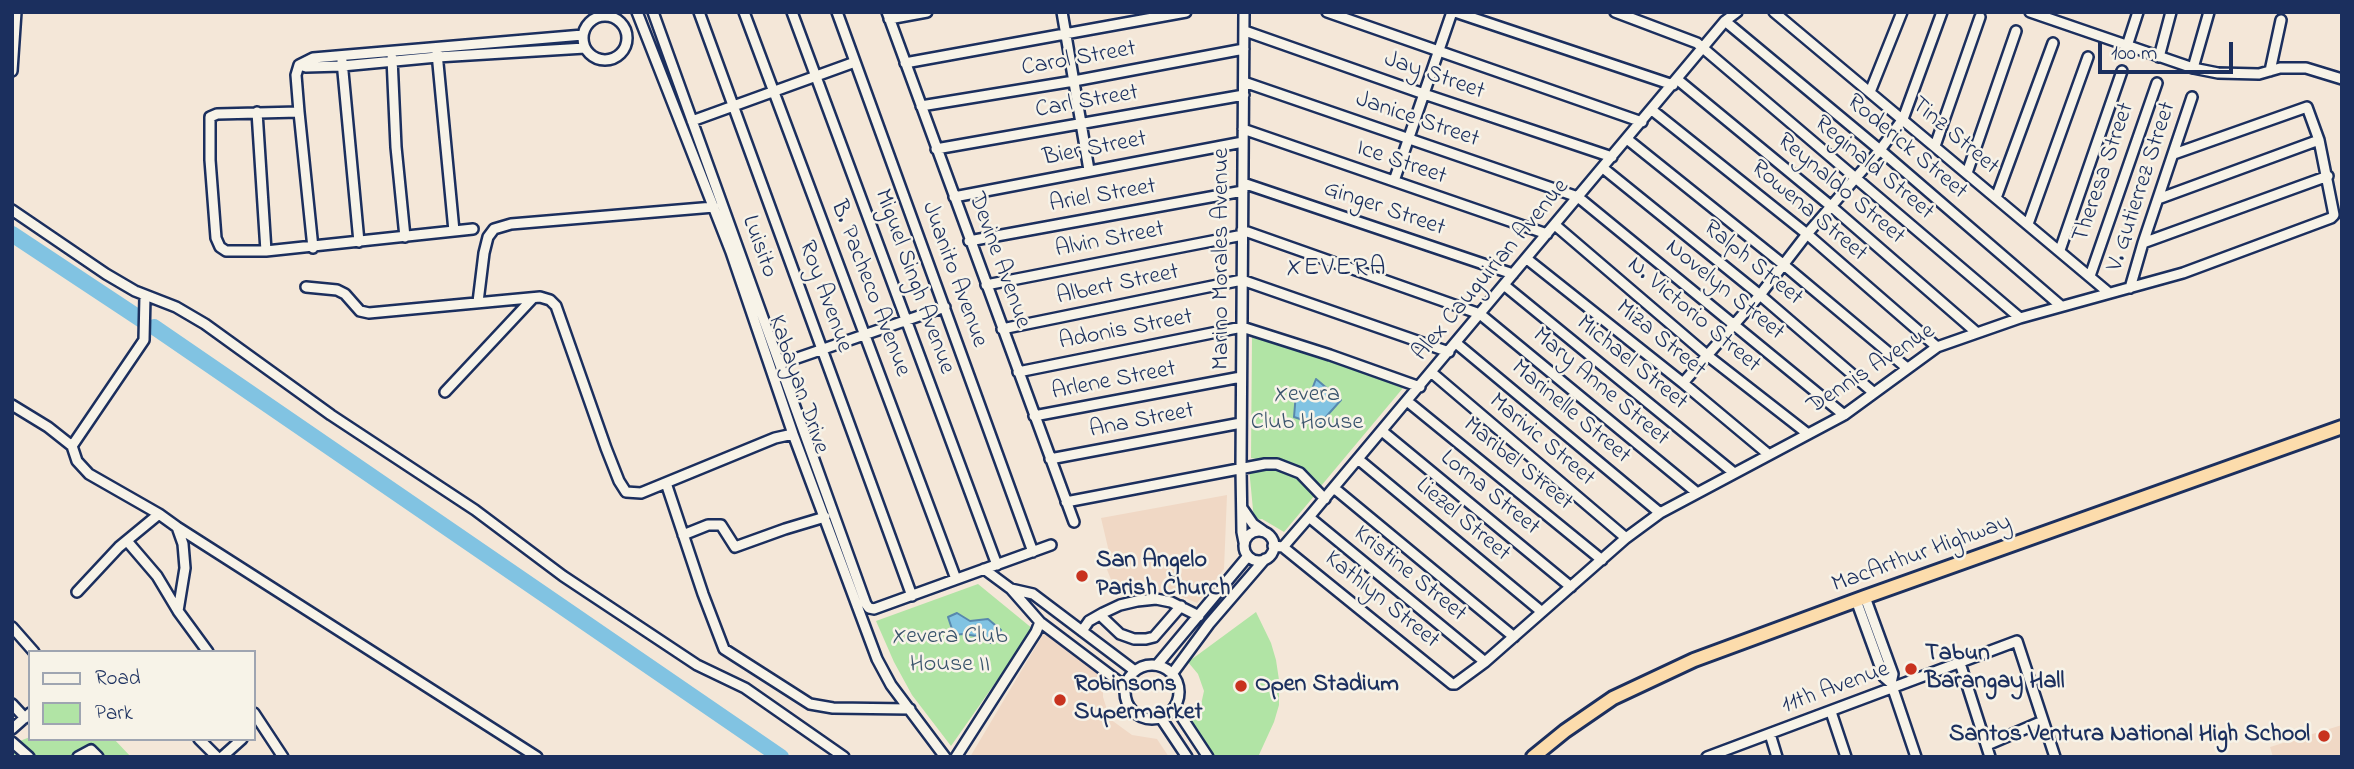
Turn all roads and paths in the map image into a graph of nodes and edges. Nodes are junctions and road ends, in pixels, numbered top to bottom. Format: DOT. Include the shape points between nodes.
graph roads {
  1 [pos="16,12"];
  2 [pos="636,12"];
  3 [pos="653,12"];
  4 [pos="699,12"];
  5 [pos="744,12"];
  6 [pos="792,12"];
  7 [pos="837,12"];
  8 [pos="927,12"];
  9 [pos="1062,12"];
  10 [pos="1186,12"];
  11 [pos="1244,12"];
  12 [pos="1326,12"];
  13 [pos="1454,12"];
  14 [pos="1615,12"];
  15 [pos="1737,12"];
  16 [pos="1774,12"];
  17 [pos="1902,12"];
  18 [pos="1942,12"];
  19 [pos="2030,12"];
  20 [pos="2138,12"];
  21 [pos="2171,12"];
  22 [pos="2209,12"];
  23 [pos="888,16"];
  24 [pos="2055,16"];
  25 [pos="1980,17"];
  26 [pos="2281,20"];
  27 [pos="1725,21"];
  28 [pos="1245,31"];
  29 [pos="2016,31"];
  30 [pos="660,32"];
  31 [pos="1065,34"];
  32 [pos="583,35"];
  33 [pos="645,35"];
  34 [pos="627,37"];
  35 [pos="549,38"];
  36 [pos="2053,43"];
  37 [pos="2127,46"];
  38 [pos="585,48"];
  39 [pos="1244,49"];
  40 [pos="473,50"];
  41 [pos="550,50"];
  42 [pos="1702,50"];
  43 [pos="1439,51"];
  44 [pos="437,52"];
  45 [pos="2088,57"];
  46 [pos="2159,57"];
  47 [pos="391,58"];
  48 [pos="342,61"];
  49 [pos="855,62"];
  50 [pos="905,63"];
  51 [pos="2193,68"];
  52 [pos="12,71"];
  53 [pos="2122,71"];
  54 [pos="2270,71"];
  55 [pos="817,77"];
  56 [pos="2342,79"];
  57 [pos="1074,81"];
  58 [pos="1244,82"];
  59 [pos="1675,82"];
  60 [pos="2157,83"];
  61 [pos="1870,92"];
  62 [pos="774,93"];
  63 [pos="1424,94"];
  64 [pos="1244,95"];
  65 [pos="2192,97"];
  66 [pos="734,106"];
  67 [pos="921,106"];
  68 [pos="1652,110"];
  69 [pos="257,112"];
  70 [pos="299,112"];
  71 [pos="1903,119"];
  72 [pos="692,121"];
  73 [pos="1642,122"];
  74 [pos="1081,123"];
  75 [pos="1243,129"];
  76 [pos="1409,139"];
  77 [pos="1627,139"];
  78 [pos="2319,140"];
  79 [pos="1243,142"];
  80 [pos="1935,146"];
  81 [pos="936,149"];
  82 [pos="1880,150"];
  83 [pos="2174,154"];
  84 [pos="1612,157"];
  85 [pos="1603,168"];
  86 [pos="1089,170"];
  87 [pos="1967,173"];
  88 [pos="2328,176"];
  89 [pos="1856,180"];
  90 [pos="1394,181"];
  91 [pos="1243,187"];
  92 [pos="954,197"];
  93 [pos="1578,197"];
  94 [pos="1996,198"];
  95 [pos="2158,199"];
  96 [pos="714,207"];
  97 [pos="1832,207"];
  98 [pos="12,210"];
  99 [pos="2028,224"];
  100 [pos="1555,225"];
  101 [pos="473,229"];
  102 [pos="454,231"];
  103 [pos="1242,233"];
  104 [pos="1547,234"];
  105 [pos="1807,234"];
  106 [pos="405,237"];
  107 [pos="970,241"];
  108 [pos="359,242"];
  109 [pos="2143,243"];
  110 [pos="313,248"];
  111 [pos="2060,250"];
  112 [pos="267,251"];
  113 [pos="1527,259"];
  114 [pos="1784,265"];
  115 [pos="1513,274"];
  116 [pos="2090,276"];
  117 [pos="1242,280"];
  118 [pos="986,285"];
  119 [pos="1504,285"];
  120 [pos="306,287"];
  121 [pos="2130,288"];
  122 [pos="2109,293"];
  123 [pos="1760,295"];
  124 [pos="145,296"];
  125 [pos="533,298"];
  126 [pos="478,302"];
  127 [pos="2061,306"];
  128 [pos="945,307"];
  129 [pos="1480,314"];
  130 [pos="2020,318"];
  131 [pos="907,321"];
  132 [pos="1734,324"];
  133 [pos="1242,327"];
  134 [pos="1002,329"];
  135 [pos="1976,332"];
  136 [pos="866,334"];
  137 [pos="1456,343"];
  138 [pos="1937,346"];
  139 [pos="822,350"];
  140 [pos="1448,352"];
  141 [pos="1708,356"];
  142 [pos="780,364"];
  143 [pos="1907,368"];
  144 [pos="1018,372"];
  145 [pos="1431,372"];
  146 [pos="1241,377"];
  147 [pos="1683,383"];
  148 [pos="1420,387"];
  149 [pos="445,392"];
  150 [pos="1874,393"];
  151 [pos="1407,401"];
  152 [pos="12,405"];
  153 [pos="1844,415"];
  154 [pos="1034,416"];
  155 [pos="1241,423"];
  156 [pos="2342,427"];
  157 [pos="1382,431"];
  158 [pos="793,434"];
  159 [pos="1808,434"];
  160 [pos="72,446"];
  161 [pos="1768,454"];
  162 [pos="1358,459"];
  163 [pos="1050,460"];
  164 [pos="1241,468"];
  165 [pos="1734,472"];
  166 [pos="666,483"];
  167 [pos="1334,488"];
  168 [pos="1696,492"];
  169 [pos="1325,499"];
  170 [pos="1066,502"];
  171 [pos="1241,507"];
  172 [pos="1660,513"];
  173 [pos="159,514"];
  174 [pos="825,517"];
  175 [pos="1309,517"];
  176 [pos="1074,522"];
  177 [pos="177,527"];
  178 [pos="1265,532"];
  179 [pos="683,535"];
  180 [pos="1626,538"];
  181 [pos="127,541"];
  182 [pos="1244,542"];
  183 [pos="1051,545"];
  184 [pos="1278,547"];
  185 [pos="1033,551"];
  186 [pos="1248,556"];
  187 [pos="1265,559"];
  188 [pos="1602,560"];
  189 [pos="997,565"];
  190 [pos="984,569"];
  191 [pos="956,579"];
  192 [pos="1571,587"];
  193 [pos="1011,589"];
  194 [pos="77,592"];
  195 [pos="912,596"];
  196 [pos="1861,598"];
  197 [pos="1181,606"];
  198 [pos="178,611"];
  199 [pos="1542,612"];
  200 [pos="1100,615"];
  201 [pos="1199,616"];
  202 [pos="1040,622"];
  203 [pos="12,627"];
  204 [pos="1082,631"];
  205 [pos="1514,637"];
  206 [pos="31,650"];
  207 [pos="207,650"];
  208 [pos="1485,662"];
  209 [pos="1960,663"];
  210 [pos="1157,666"];
  211 [pos="1135,671"];
  212 [pos="1172,674"];
  213 [pos="1455,684"];
  214 [pos="1892,686"];
  215 [pos="1126,687"];
  216 [pos="12,704"];
  217 [pos="1175,707"];
  218 [pos="911,709"];
  219 [pos="1831,712"];
  220 [pos="27,715"];
  221 [pos="1161,718"];
  222 [pos="2043,721"];
  223 [pos="257,726"];
  224 [pos="12,729"];
  225 [pos="1770,734"];
  226 [pos="201,741"];
  227 [pos="240,741"];
  228 [pos="12,742"];
  229 [pos="1987,745"];
  230 [pos="29,757"];
  231 [pos="78,757"];
  232 [pos="98,757"];
  233 [pos="220,757"];
  234 [pos="283,757"];
  235 [pos="537,757"];
  236 [pos="844,757"];
  237 [pos="945,757"];
  238 [pos="956,757"];
  239 [pos="1187,757"];
  240 [pos="1208,757"];
  241 [pos="1533,757"];
  242 [pos="1707,757"];
  243 [pos="1777,757"];
  244 [pos="1846,757"];
  245 [pos="1916,757"];
  246 [pos="1990,757"];
  247 [pos="2055,757"];
  1 -- 52 [label="street"];
  2 -- 33 [label="street, Kabayan Drive"];
  3 -- 30 [label="street, Luisito"];
  4 -- 66 [label="street, Roy Avenue"];
  5 -- 62 [label="street, B. Pacheco Avenue"];
  6 -- 55 [label="street, Miguel Singh Avenue"];
  7 -- 49 [label="street, Juanito Avenue"];
  8 -- 23 [label="street"];
  9 -- 31 [label="street"];
  10 -- 31 [label="street"];
  11 -- 28 [label="street, Marino Morales Avenue"];
  12 -- 43 [label="street"];
  13 -- 43 [label="street"];
  13 -- 59 [label="street"];
  14 -- 42 [label="street, Reginald Street" via="1689,38"];
  15 -- 27 [label="street, Alex Cauguirian Avenue"];
  16 -- 61 [label="street, Tinz Street"];
  17 -- 61 [label="street"];
  18 -- 71 [label="street"];
  19 -- 24 [label="street"];
  20 -- 37 [label="street"];
  21 -- 46 [label="street"];
  22 -- 51 [label="street"];
  23 -- 50 [label="street, Devine Avenue"];
  24 -- 37 [label="street"];
  25 -- 80 [label="street"];
  26 -- 54 [label="street"];
  27 -- 42 [label="street, Alex Cauguirian Avenue"];
  27 -- 82 [label="street, Roderick Street"];
  28 -- 39 [label="street, Marino Morales Avenue"];
  28 -- 63 [label="street, Jay Street"];
  29 -- 87 [label="street"];
  30 -- 33 [label="street"];
  30 -- 72 [label="street, Luisito"];
  31 -- 50 [label="street"];
  31 -- 57 [label="street"];
  32 -- 34 [label="street" via="592,20 610,16"];
  32 -- 35 [label="street"];
  32 -- 38 [label="street"];
  33 -- 34 [label="street"];
  33 -- 96 [label="street, Kabayan Drive"];
  34 -- 38 [label="street" via="622,51 610,60 596,58"];
  35 -- 40 [label="street"];
  35 -- 41 [label="street"];
  36 -- 94 [label="street"];
  37 -- 46 [label="street"];
  38 -- 41 [label="street"];
  39 -- 57 [label="street, Carol Street"];
  39 -- 58 [label="street, Marino Morales Avenue"];
  40 -- 41 [label="street"];
  40 -- 44 [label="street"];
  42 -- 59 [label="street, Alex Cauguirian Avenue"];
  42 -- 89 [label="street, Reginald Street"];
  43 -- 63 [label="street"];
  43 -- 73 [label="street"];
  44 -- 47 [label="street"];
  44 -- 102 [label="street"];
  45 -- 99 [label="street"];
  46 -- 51 [label="street"];
  47 -- 48 [label="street"];
  47 -- 106 [label="street"];
  48 -- 70 [label="street" via="313,58 299,65"];
  48 -- 108 [label="street"];
  49 -- 55 [label="street"];
  49 -- 128 [label="street, Juanito Avenue"];
  50 -- 67 [label="street, Devine Avenue"];
  51 -- 54 [label="street" via="2218,73"];
  53 -- 111 [label="street"];
  54 -- 56 [label="street" via="2306,68"];
  55 -- 62 [label="street"];
  55 -- 131 [label="street, Miguel Singh Avenue"];
  57 -- 67 [label="street, Carol Street"];
  57 -- 74 [label="street"];
  58 -- 64 [label="street, Marino Morales Avenue"];
  58 -- 76 [label="street, Janice Street"];
  59 -- 68 [label="street, Alex Cauguirian Avenue"];
  59 -- 97 [label="street, Reynaldo Street"];
  60 -- 116 [label="street, Theresa Street"];
  61 -- 71 [label="street, Tinz Street"];
  62 -- 66 [label="street"];
  62 -- 136 [label="street, B. Pacheco Avenue"];
  63 -- 76 [label="street"];
  63 -- 84 [label="street, Jay Street"];
  64 -- 74 [label="street, Carl Street"];
  64 -- 75 [label="street, Marino Morales Avenue"];
  65 -- 83 [label="street, V. Gutierrez Street"];
  66 -- 72 [label="street"];
  66 -- 139 [label="street, Roy Avenue"];
  67 -- 81 [label="street, Devine Avenue"];
  68 -- 73 [label="street, Alex Cauguirian Avenue"];
  68 -- 105 [label="street, Rowena Street"];
  69 -- 70 [label="street"];
  69 -- 112 [label="street"];
  69 -- 112 [label="street" via="210,117 210,160 220,247"];
  70 -- 110 [label="street"];
  71 -- 80 [label="street, Tinz Street"];
  71 -- 82 [label="street"];
  72 -- 142 [label="street, Luisito"];
  73 -- 77 [label="street, Alex Cauguirian Avenue"];
  74 -- 81 [label="street, Carl Street"];
  74 -- 86 [label="street"];
  75 -- 79 [label="street, Marino Morales Avenue"];
  75 -- 90 [label="street, Ice Street"];
  76 -- 90 [label="street"];
  76 -- 93 [label="street, Janice Street"];
  77 -- 84 [label="street, Alex Cauguirian Avenue"];
  77 -- 114 [label="street"];
  78 -- 83 [label="street" via="2310,110 2302,107"];
  78 -- 88 [label="street"];
  78 -- 95 [label="street"];
  79 -- 86 [label="street, Bier Street"];
  79 -- 91 [label="street, Marino Morales Avenue"];
  80 -- 87 [label="street, Tinz Street"];
  81 -- 92 [label="street, Devine Avenue"];
  82 -- 89 [label="street"];
  82 -- 127 [label="street, Roderick Street"];
  83 -- 95 [label="street, V. Gutierrez Street"];
  84 -- 85 [label="street, Alex Cauguirian Avenue"];
  85 -- 93 [label="street, Alex Cauguirian Avenue"];
  85 -- 123 [label="street, Ralph Street"];
  86 -- 92 [label="street, Bier Street"];
  87 -- 94 [label="street, Tinz Street"];
  88 -- 109 [label="street"];
  88 -- 121 [label="street, Dennis Avenue" via="2332,218"];
  89 -- 97 [label="street"];
  89 -- 130 [label="street, Reginald Street"];
  90 -- 104 [label="street, Ice Street"];
  91 -- 103 [label="street, Marino Morales Avenue"];
  91 -- 107 [label="street, Ariel Street"];
  91 -- 115 [label="street, Ginger Street"];
  92 -- 107 [label="street, Devine Avenue"];
  93 -- 100 [label="street, Alex Cauguirian Avenue"];
  93 -- 132 [label="street, Novelyn Street"];
  94 -- 99 [label="street, Tinz Street"];
  95 -- 109 [label="street, V. Gutierrez Street"];
  96 -- 126 [label="street" via="494,229 484,253"];
  96 -- 158 [label="street, Kabayan Drive"];
  97 -- 105 [label="street"];
  97 -- 135 [label="street, Reynaldo Street"];
  98 -- 124 [label="street"];
  99 -- 111 [label="street, Tinz Street"];
  100 -- 104 [label="street, Alex Cauguirian Avenue"];
  100 -- 141 [label="street, N. Victorio Street"];
  101 -- 102 [label="street"];
  102 -- 106 [label="street"];
  103 -- 117 [label="street, Marino Morales Avenue"];
  103 -- 118 [label="street, Alvin Street"];
  103 -- 129 [label="street"];
  104 -- 113 [label="street, Alex Cauguirian Avenue"];
  105 -- 114 [label="street"];
  105 -- 138 [label="street, Rowena Street"];
  106 -- 108 [label="street"];
  107 -- 118 [label="street, Devine Avenue"];
  108 -- 110 [label="street"];
  109 -- 121 [label="street, V. Gutierrez Street"];
  110 -- 112 [label="street"];
  111 -- 116 [label="street, Tinz Street"];
  113 -- 115 [label="street, Alex Cauguirian Avenue"];
  113 -- 147 [label="street, Miza Street"];
  114 -- 123 [label="street"];
  114 -- 143 [label="street"];
  115 -- 119 [label="street, Alex Cauguirian Avenue"];
  116 -- 122 [label="street, Tinz Street"];
  117 -- 133 [label="street, Marino Morales Avenue"];
  117 -- 134 [label="street, Albert Street"];
  117 -- 140 [label="street"];
  118 -- 134 [label="street, Devine Avenue"];
  119 -- 129 [label="street, Alex Cauguirian Avenue"];
  119 -- 165 [label="street, Michael Street"];
  120 -- 126 [label="street" via="337,290 360,311 369,313"];
  121 -- 122 [label="street, Dennis Avenue"];
  122 -- 127 [label="street, Dennis Avenue"];
  123 -- 132 [label="street"];
  123 -- 150 [label="street, Ralph Street"];
  124 -- 160 [label="street" via="144,340"];
  124 -- 236 [label="street" via="205,324 563,576 696,665 745,688"];
  125 -- 126 [label="street"];
  125 -- 149 [label="street"];
  125 -- 166 [label="street" via="550,300 556,306 621,486 637,493"];
  127 -- 130 [label="street, Dennis Avenue"];
  128 -- 131 [label="street"];
  128 -- 185 [label="street, Juanito Avenue"];
  129 -- 137 [label="street, Alex Cauguirian Avenue"];
  129 -- 168 [label="street, Mary Anne Street"];
  130 -- 135 [label="street, Dennis Avenue"];
  131 -- 136 [label="street"];
  131 -- 189 [label="street, Miguel Singh Avenue"];
  132 -- 141 [label="street"];
  132 -- 153 [label="street, Novelyn Street"];
  133 -- 144 [label="street, Adonis Street"];
  133 -- 146 [label="street, Marino Morales Avenue"];
  133 -- 148 [label="street"];
  134 -- 144 [label="street, Devine Avenue"];
  135 -- 138 [label="street, Dennis Avenue"];
  136 -- 139 [label="street"];
  136 -- 191 [label="street, B. Pacheco Avenue"];
  137 -- 140 [label="street, Alex Cauguirian Avenue"];
  137 -- 172 [label="street, Marinelle Street"];
  138 -- 143 [label="street, Dennis Avenue"];
  139 -- 142 [label="street"];
  139 -- 195 [label="street, Roy Avenue"];
  140 -- 145 [label="street, Alex Cauguirian Avenue"];
  141 -- 147 [label="street"];
  141 -- 159 [label="street, N. Victorio Street"];
  142 -- 195 [label="street, Luisito" via="866,604 874,609"];
  143 -- 150 [label="street, Dennis Avenue"];
  144 -- 154 [label="street, Devine Avenue"];
  145 -- 148 [label="street, Alex Cauguirian Avenue"];
  145 -- 180 [label="street, Marivic Street"];
  146 -- 154 [label="street, Arlene Street"];
  146 -- 155 [label="street, Marino Morales Avenue"];
  147 -- 161 [label="street, Miza Street"];
  148 -- 151 [label="street, Alex Cauguirian Avenue"];
  150 -- 153 [label="street, Dennis Avenue"];
  151 -- 157 [label="street, Alex Cauguirian Avenue"];
  151 -- 188 [label="street, Maribel Street"];
  152 -- 160 [label="street"];
  153 -- 159 [label="street, Dennis Avenue"];
  154 -- 163 [label="street, Devine Avenue"];
  155 -- 163 [label="street, Ana Street"];
  155 -- 164 [label="street, Marino Morales Avenue"];
  156 -- 196 [label="highway, MacArthur Highway"];
  157 -- 162 [label="street, Alex Cauguirian Avenue"];
  157 -- 192 [label="street, Lorna Street"];
  158 -- 166 [label="street"];
  158 -- 174 [label="street, Kabayan Drive"];
  159 -- 161 [label="street, Dennis Avenue"];
  160 -- 173 [label="street" via="77,461 89,474"];
  161 -- 165 [label="street, Dennis Avenue"];
  162 -- 167 [label="street, Alex Cauguirian Avenue"];
  162 -- 199 [label="street, Liezel Street"];
  163 -- 170 [label="street, Devine Avenue"];
  164 -- 169 [label="street" via="1289,467"];
  164 -- 170 [label="street"];
  164 -- 171 [label="street, Marino Morales Avenue"];
  165 -- 168 [label="street, Dennis Avenue"];
  166 -- 179 [label="street"];
  167 -- 169 [label="street, Alex Cauguirian Avenue"];
  167 -- 205 [label="street"];
  168 -- 172 [label="street, Dennis Avenue"];
  169 -- 175 [label="street, Alex Cauguirian Avenue"];
  170 -- 176 [label="street, Devine Avenue"];
  171 -- 178 [label="street"];
  171 -- 182 [label="street, Marino Morales Avenue"];
  172 -- 180 [label="street, Dennis Avenue"];
  173 -- 177 [label="street"];
  173 -- 181 [label="street"];
  174 -- 179 [label="street" via="736,547 721,524"];
  174 -- 218 [label="street, Kabayan Drive" via="877,659"];
  175 -- 184 [label="street, Alex Cauguirian Avenue"];
  175 -- 208 [label="street, Kristine Street"];
  177 -- 198 [label="street" via="185,568"];
  177 -- 235 [label="street"];
  178 -- 182 [label="street" via="1252,533"];
  178 -- 184 [label="street"];
  179 -- 218 [label="street" via="724,649 810,704"];
  180 -- 188 [label="street, Dennis Avenue"];
  181 -- 194 [label="street"];
  181 -- 198 [label="street" via="157,576"];
  182 -- 186 [label="street"];
  183 -- 185 [label="street"];
  184 -- 187 [label="street"];
  184 -- 213 [label="street, Kathlyn Street"];
  185 -- 189 [label="street"];
  186 -- 187 [label="street"];
  186 -- 201 [label="street"];
  187 -- 212 [label="street"];
  188 -- 192 [label="street, Dennis Avenue"];
  189 -- 190 [label="street"];
  190 -- 191 [label="street"];
  190 -- 193 [label="street"];
  191 -- 195 [label="street"];
  192 -- 199 [label="street, Dennis Avenue"];
  193 -- 202 [label="street"];
  193 -- 204 [label="street" via="1033,594"];
  196 -- 214 [label="street" via="1883,660 1893,674"];
  196 -- 241 [label="highway, MacArthur Highway" via="1695,660 1614,698"];
  197 -- 200 [label="street" via="1156,599 1137,601"];
  197 -- 200 [label="street" via="1154,637 1146,639 1120,634"];
  197 -- 201 [label="street"];
  198 -- 207 [label="street"];
  199 -- 205 [label="street, Dennis Avenue"];
  200 -- 204 [label="street"];
  201 -- 210 [label="street"];
  202 -- 215 [label="street"];
  202 -- 238 [label="street"];
  203 -- 206 [label="street"];
  204 -- 211 [label="street"];
  205 -- 208 [label="street, Dennis Avenue"];
  208 -- 213 [label="street, Dennis Avenue"];
  209 -- 214 [label="street, 11th Avenue"];
  209 -- 222 [label="street, 11th Avenue" via="2017,641"];
  209 -- 229 [label="street"];
  210 -- 211 [label="street"];
  210 -- 212 [label="street"];
  211 -- 215 [label="street"];
  212 -- 217 [label="street" via="1179,690"];
  214 -- 219 [label="street, 11th Avenue"];
  214 -- 245 [label="street"];
  215 -- 221 [label="street" via="1127,702 1134,712"];
  216 -- 220 [label="street"];
  217 -- 221 [label="street"];
  217 -- 240 [label="street"];
  218 -- 237 [label="street, Kabayan Drive"];
  219 -- 225 [label="street, 11th Avenue"];
  219 -- 244 [label="street"];
  220 -- 224 [label="street"];
  221 -- 239 [label="street"];
  222 -- 229 [label="street"];
  222 -- 247 [label="street"];
  223 -- 234 [label="street"];
  225 -- 242 [label="street, 11th Avenue"];
  225 -- 243 [label="street"];
  226 -- 233 [label="street"];
  227 -- 233 [label="street"];
  228 -- 230 [label="street"];
  229 -- 246 [label="street"];
  231 -- 232 [label="street" via="90,750"];
}
